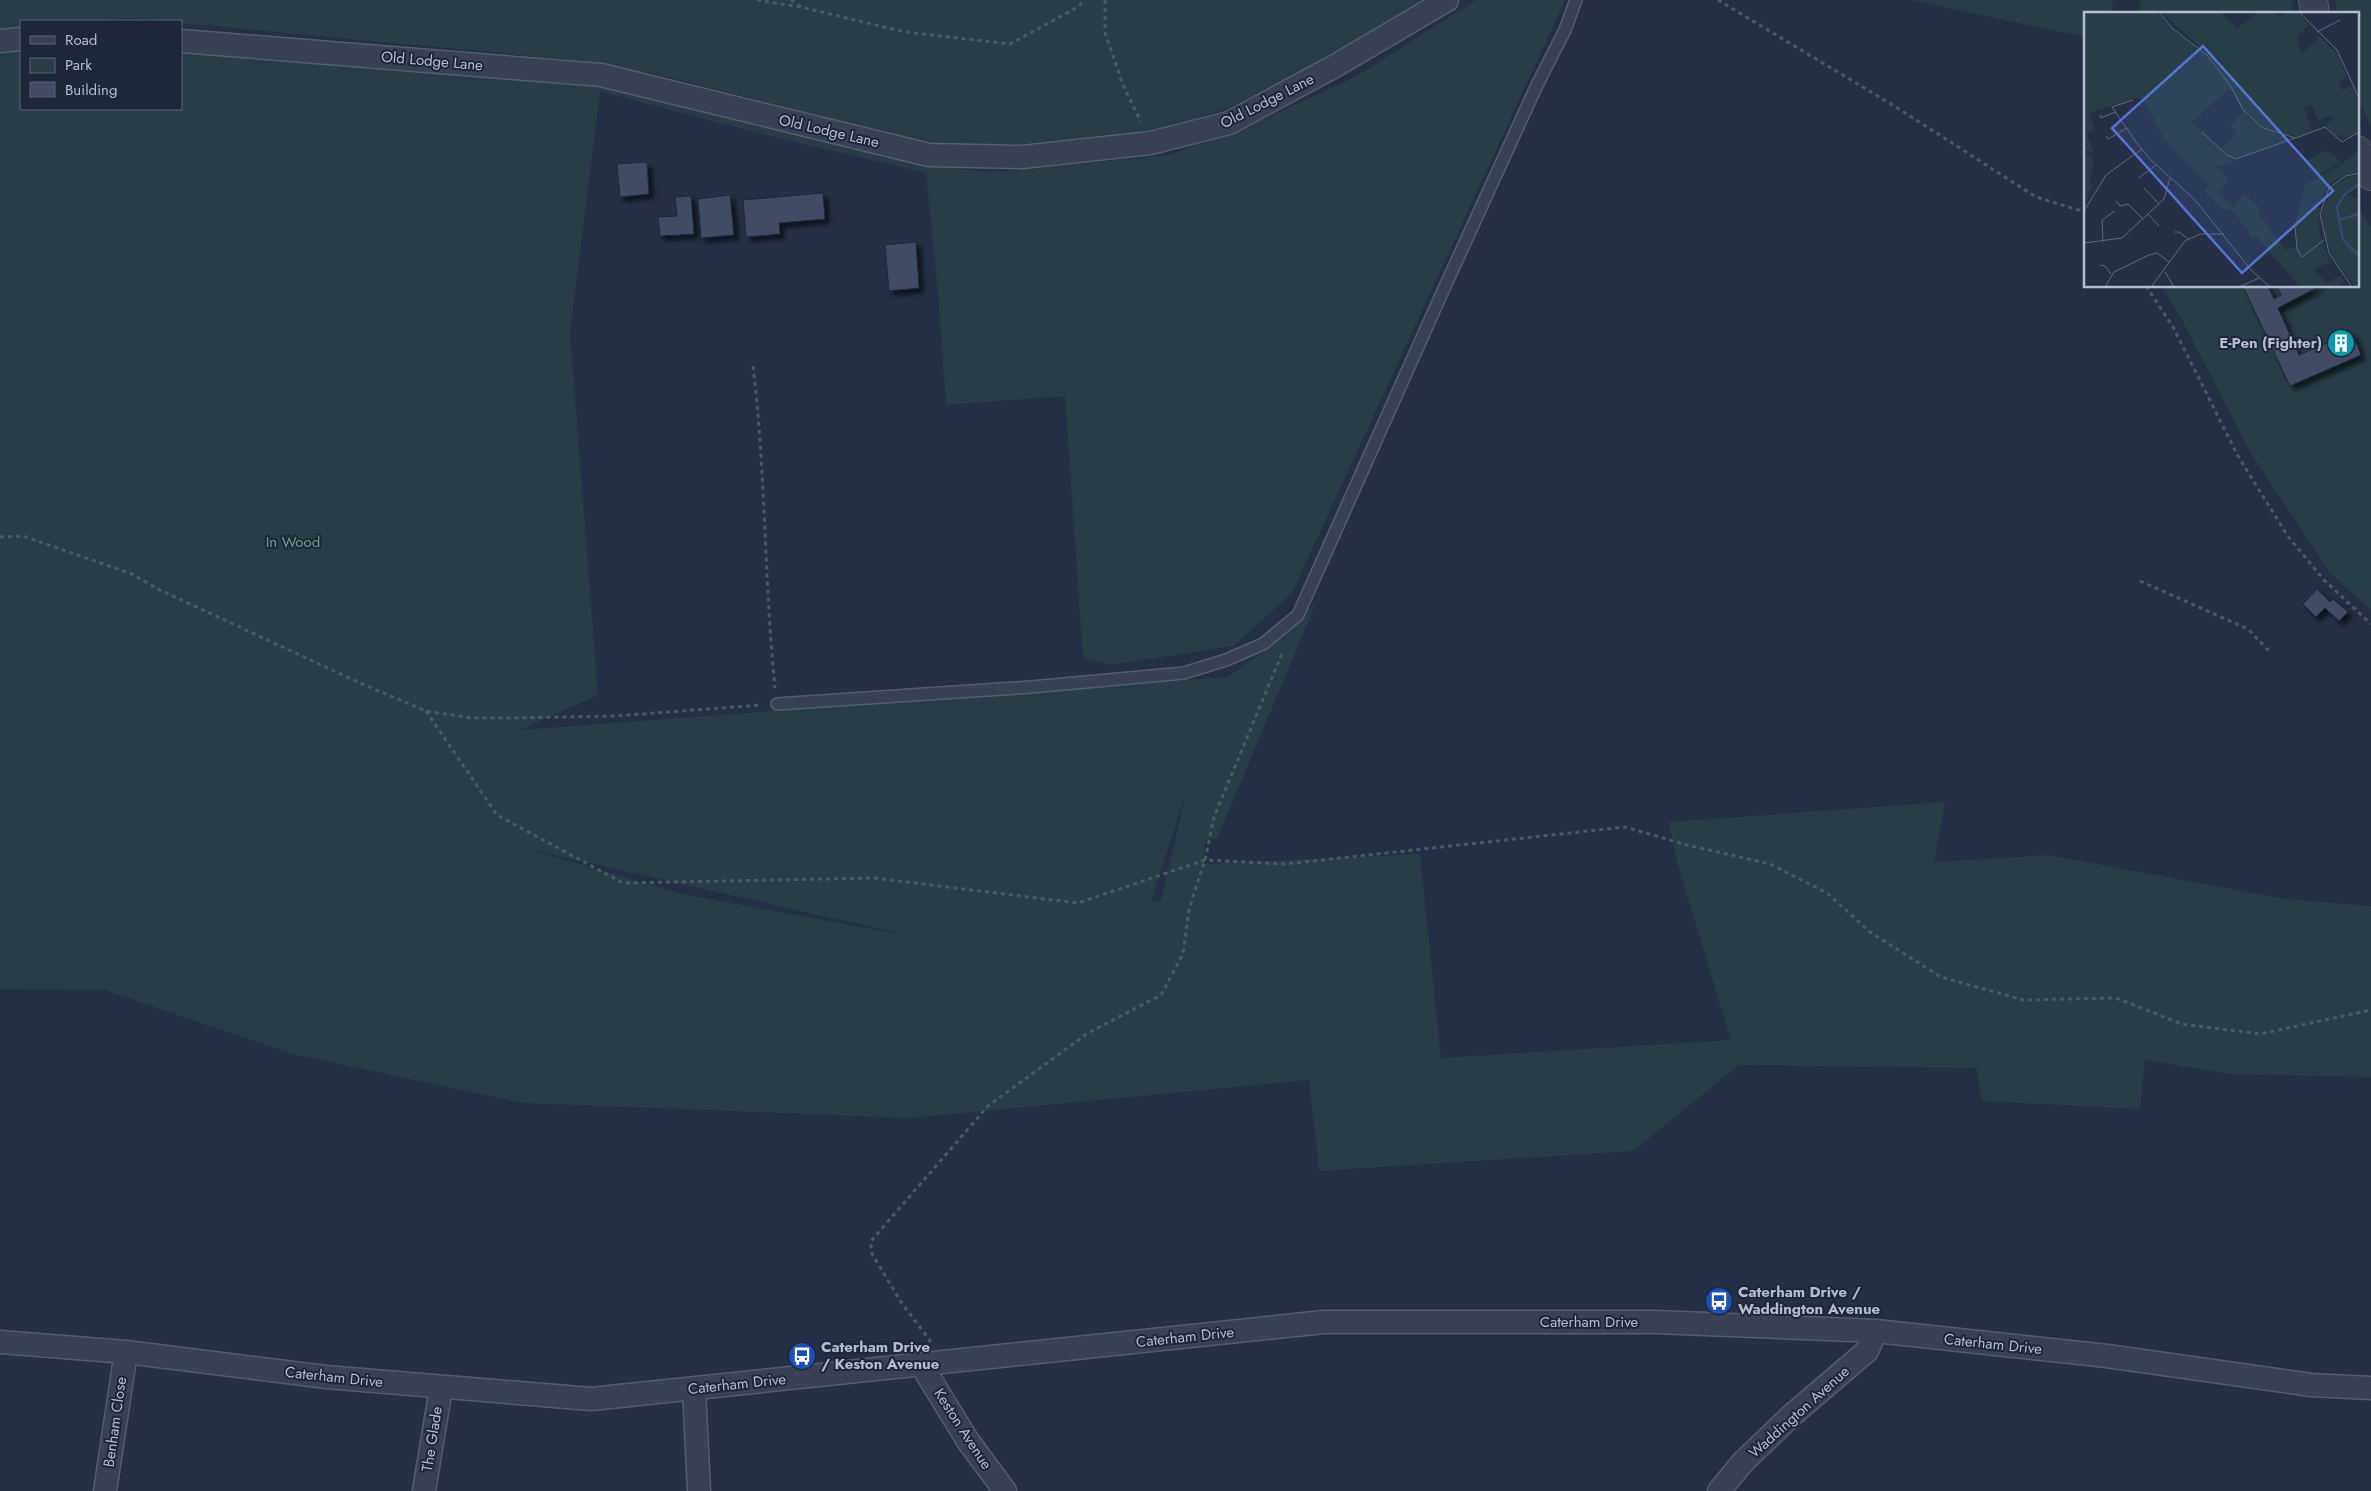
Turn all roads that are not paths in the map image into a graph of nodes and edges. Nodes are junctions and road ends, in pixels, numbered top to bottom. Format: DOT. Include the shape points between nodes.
graph roads {
  1 [pos="1447,0"];
  2 [pos="1576,0"];
  3 [pos="20,39"];
  4 [pos="0,41"];
  5 [pos="182,41"];
  6 [pos="2358,152"];
  7 [pos="2371,176"];
  8 [pos="777,704"];
  9 [pos="1876,1331"];
  10 [pos="0,1342"];
  11 [pos="126,1352"];
  12 [pos="922,1366"];
  13 [pos="441,1388"];
  14 [pos="2371,1388"];
  15 [pos="694,1389"];
  16 [pos="105,1491"];
  17 [pos="424,1491"];
  18 [pos="699,1491"];
  19 [pos="1005,1491"];
  20 [pos="1719,1491"];
  1 -- 5 [label="street, Old Lodge Lane" via="1229,123 1151,143 1022,158 929,155 601,75"];
  2 -- 8 [label="lane" via="1298,615 1263,644 1184,673"];
  3 -- 4 [label="street"];
  6 -- 7 [label="street"];
  9 -- 12 [label="street, Caterham Drive" via="1654,1322 1324,1322"];
  9 -- 14 [label="street, Caterham Drive" via="2108,1356 2311,1385"];
  9 -- 20 [label="street, Waddington Avenue" via="1867,1351 1792,1415 1743,1462"];
  10 -- 11 [label="street, Caterham Drive"];
  11 -- 13 [label="street, Caterham Drive"];
  11 -- 16 [label="street, Benham Close"];
  12 -- 15 [label="street, Caterham Drive"];
  12 -- 19 [label="street, Keston Avenue" via="968,1440"];
  13 -- 15 [label="street, Caterham Drive" via="591,1399"];
  13 -- 17 [label="street, The Glade"];
  15 -- 18 [label="street"];
}
